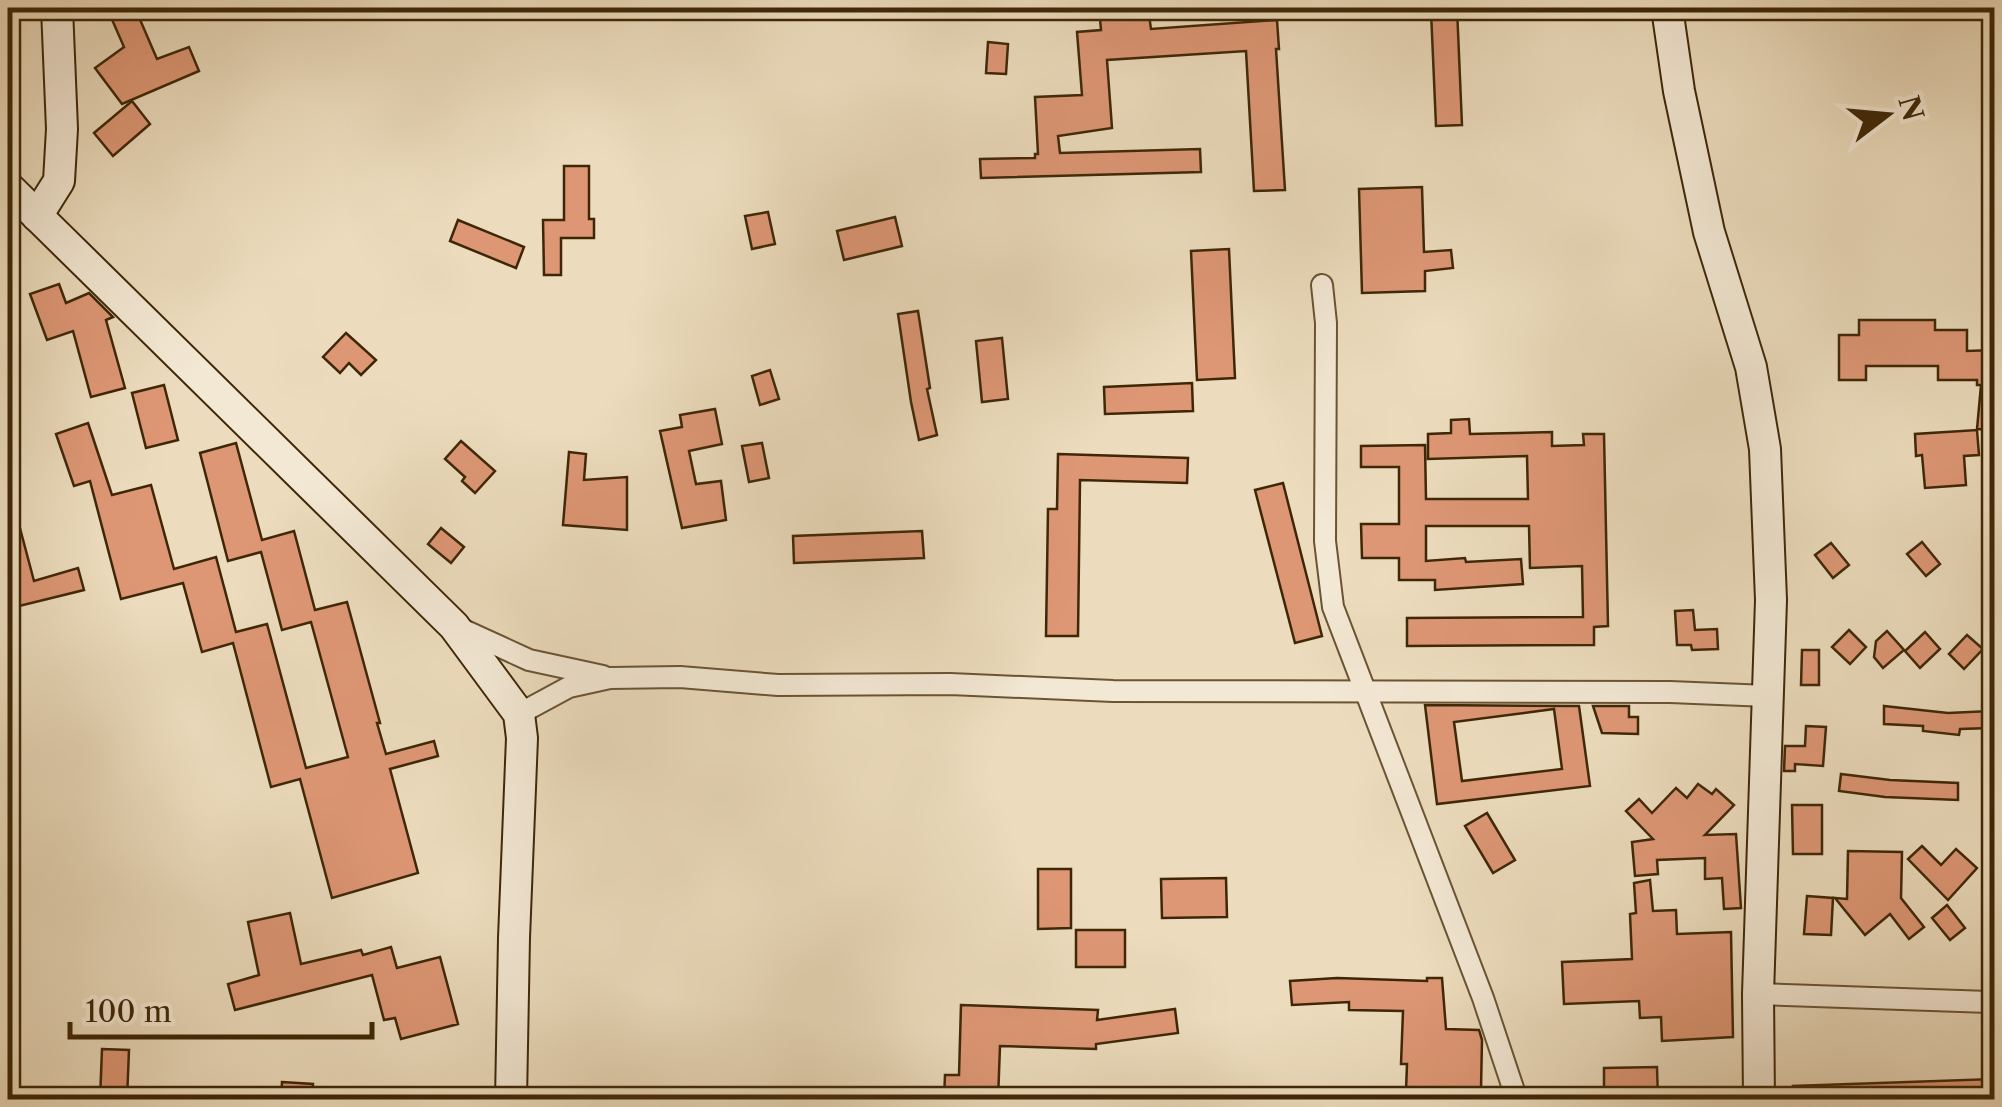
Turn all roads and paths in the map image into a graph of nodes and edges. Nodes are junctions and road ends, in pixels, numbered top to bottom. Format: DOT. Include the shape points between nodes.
graph roads {
  1 [pos="57,8"];
  2 [pos="1667,8"];
  3 [pos="8,187"];
  4 [pos="38,216"];
  5 [pos="1322,285"];
  6 [pos="454,626"];
  7 [pos="610,678"];
  8 [pos="1365,692"];
  9 [pos="1768,696"];
  10 [pos="519,714"];
  11 [pos="1758,994"];
  12 [pos="1994,1000"];
  13 [pos="511,1100"];
  14 [pos="1517,1100"];
  15 [pos="1759,1100"];
  1 -- 4 [label="street" via="59,180"];
  2 -- 9 [label="street" via="1709,232 1751,367 1765,449"];
  3 -- 4 [label="street"];
  4 -- 6 [label="street"];
  5 -- 8 [label="street" via="1325,541 1333,608"];
  6 -- 7 [label="street" via="529,660"];
  6 -- 10 [label="street"];
  7 -- 8 [label="street"];
  7 -- 10 [label="street" via="569,687"];
  8 -- 9 [label="street"];
  8 -- 14 [label="street"];
  9 -- 11 [label="street"];
  10 -- 13 [label="street"];
  11 -- 12 [label="street"];
  11 -- 15 [label="street"];
}
